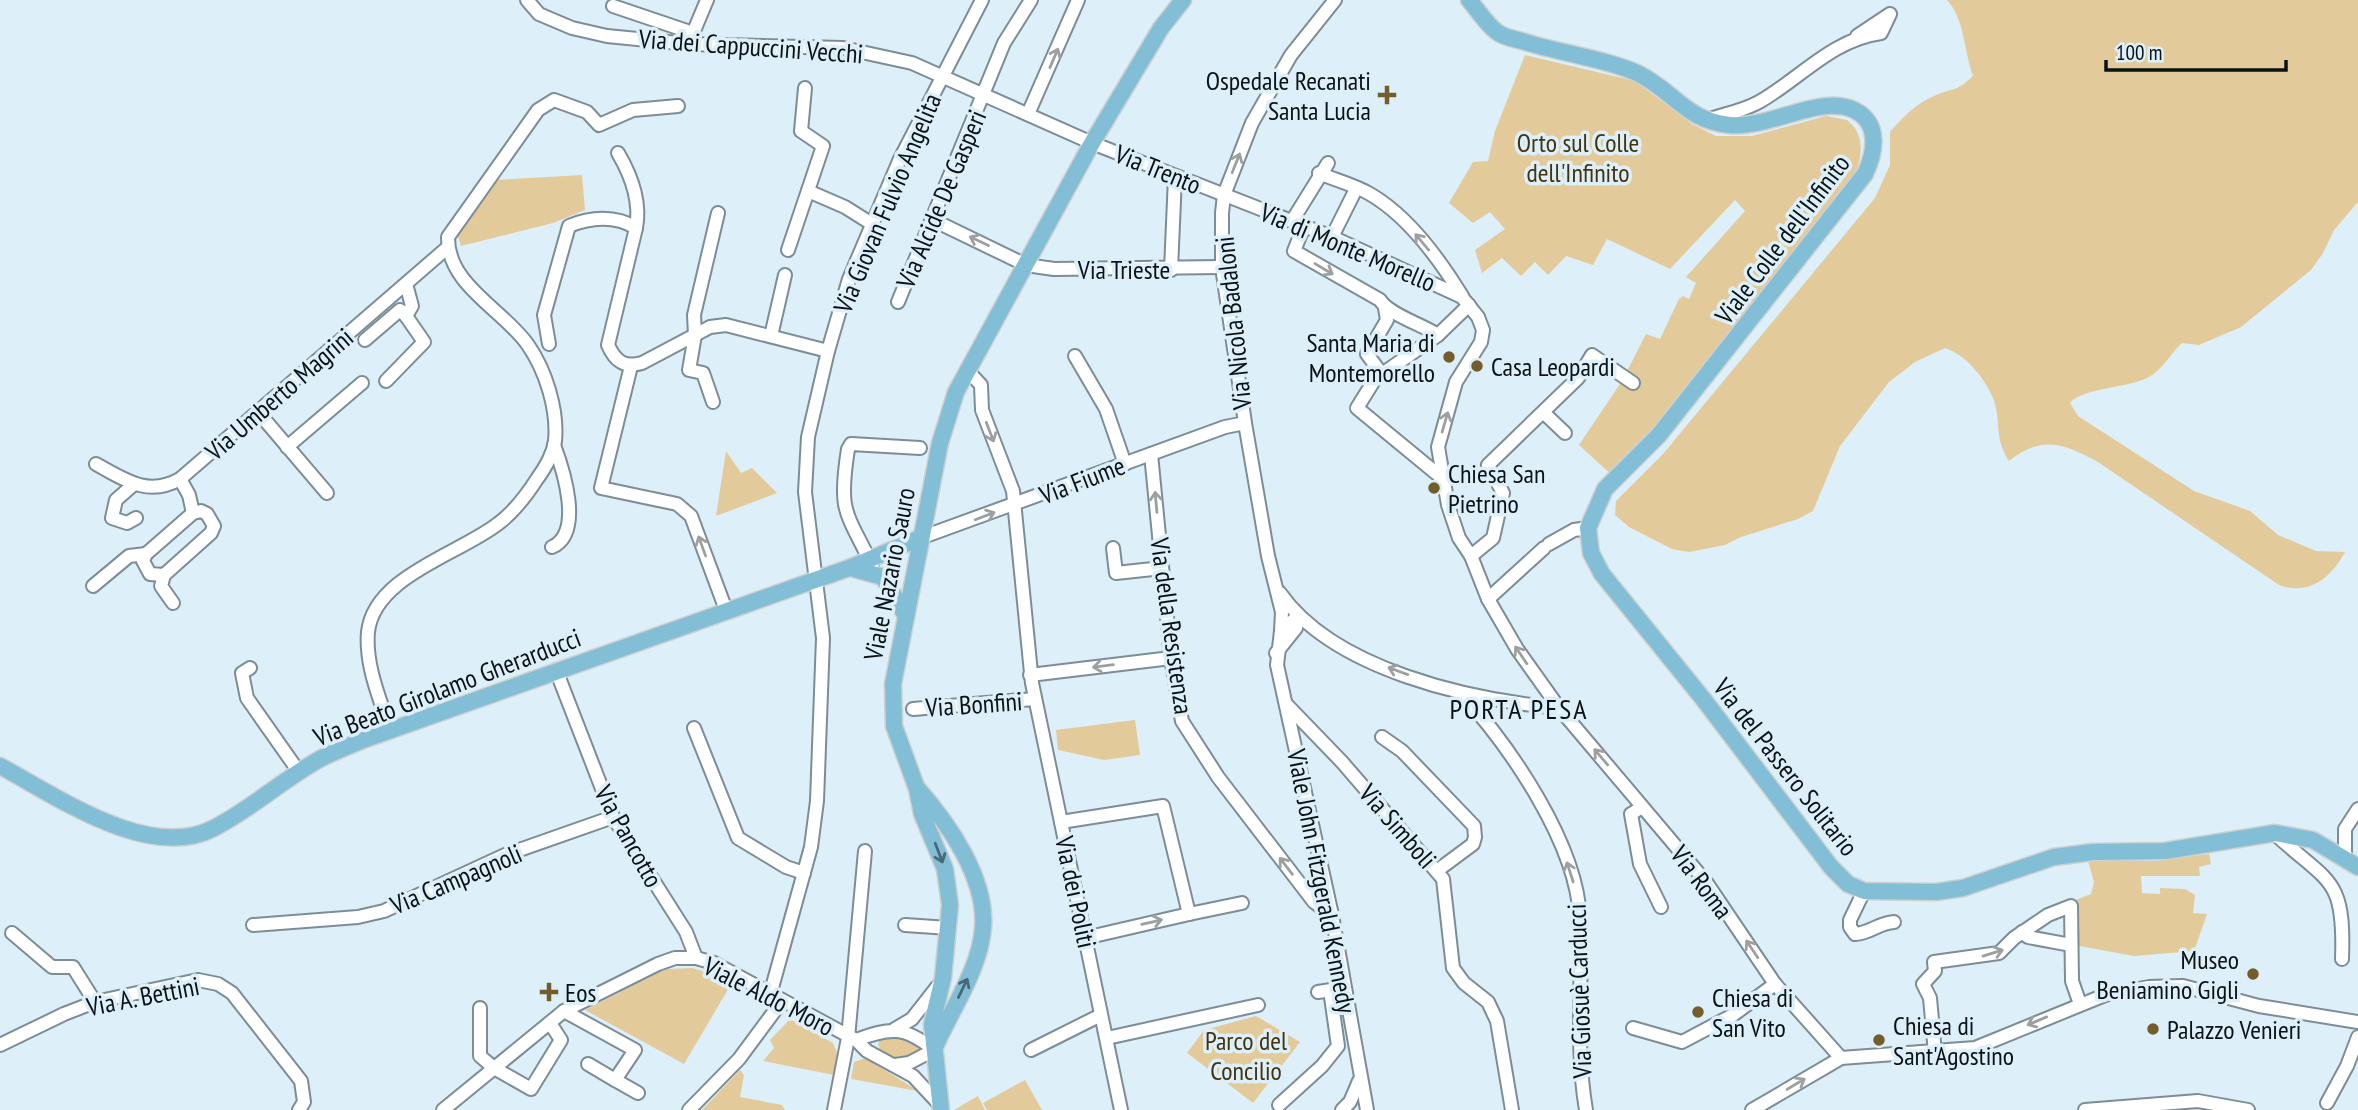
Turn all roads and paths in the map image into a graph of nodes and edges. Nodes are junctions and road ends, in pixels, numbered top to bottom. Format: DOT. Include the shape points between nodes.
graph roads {
  1 [pos="527,0"];
  2 [pos="707,0"];
  3 [pos="982,0"];
  4 [pos="1031,0"];
  5 [pos="1078,0"];
  6 [pos="1183,0"];
  7 [pos="1335,0"];
  8 [pos="1469,0"];
  9 [pos="613,6"];
  10 [pos="1857,36"];
  11 [pos="691,39"];
  12 [pos="941,76"];
  13 [pos="805,88"];
  14 [pos="984,96"];
  15 [pos="678,106"];
  16 [pos="1028,114"];
  17 [pos="1706,120"];
  18 [pos="1092,143"];
  19 [pos="618,153"];
  20 [pos="1175,177"];
  21 [pos="1356,189"];
  22 [pos="808,191"];
  23 [pos="1224,195"];
  24 [pos="718,213"];
  25 [pos="931,219"];
  26 [pos="1298,223"];
  27 [pos="872,224"];
  28 [pos="636,228"];
  29 [pos="1332,237"];
  30 [pos="448,243"];
  31 [pos="788,250"];
  32 [pos="1026,265"];
  33 [pos="1222,267"];
  34 [pos="1171,270"];
  35 [pos="785,275"];
  36 [pos="406,284"];
  37 [pos="1466,301"];
  38 [pos="898,302"];
  39 [pos="1385,308"];
  40 [pos="406,316"];
  41 [pos="695,335"];
  42 [pos="1438,335"];
  43 [pos="771,336"];
  44 [pos="365,340"];
  45 [pos="549,344"];
  46 [pos="828,351"];
  47 [pos="1074,356"];
  48 [pos="631,366"];
  49 [pos="968,370"];
  50 [pos="1381,373"];
  51 [pos="386,381"];
  52 [pos="362,383"];
  53 [pos="1633,383"];
  54 [pos="713,402"];
  55 [pos="1546,411"];
  56 [pos="258,412"];
  57 [pos="1245,424"];
  58 [pos="1565,433"];
  59 [pos="554,445"];
  60 [pos="287,447"];
  61 [pos="920,448"];
  62 [pos="1151,454"];
  63 [pos="96,464"];
  64 [pos="1125,464"];
  65 [pos="1442,478"];
  66 [pos="180,479"];
  67 [pos="134,485"];
  68 [pos="327,493"];
  69 [pos="1012,506"];
  70 [pos="193,513"];
  71 [pos="136,518"];
  72 [pos="1588,528"];
  73 [pos="920,538"];
  74 [pos="552,547"];
  75 [pos="1113,548"];
  76 [pos="888,553"];
  77 [pos="146,555"];
  78 [pos="1471,556"];
  79 [pos="1162,568"];
  80 [pos="876,570"];
  81 [pos="914,570"];
  82 [pos="164,575"];
  83 [pos="816,578"];
  84 [pos="93,586"];
  85 [pos="1278,590"];
  86 [pos="1488,599"];
  87 [pos="173,603"];
  88 [pos="726,610"];
  89 [pos="1298,616"];
  90 [pos="906,617"];
  91 [pos="1281,631"];
  92 [pos="1276,653"];
  93 [pos="1171,658"];
  94 [pos="250,668"];
  95 [pos="556,670"];
  96 [pos="1030,675"];
  97 [pos="1462,694"];
  98 [pos="1035,699"];
  99 [pos="1285,702"];
  100 [pos="1559,708"];
  101 [pos="912,709"];
  102 [pos="1303,721"];
  103 [pos="1289,722"];
  104 [pos="694,728"];
  105 [pos="390,730"];
  106 [pos="1293,737"];
  107 [pos="1382,737"];
  108 [pos="1324,743"];
  109 [pos="1297,756"];
  110 [pos="0,766"];
  111 [pos="299,772"];
  112 [pos="917,789"];
  113 [pos="1642,807"];
  114 [pos="2358,809"];
  115 [pos="613,817"];
  116 [pos="1061,822"];
  117 [pos="2275,833"];
  118 [pos="865,850"];
  119 [pos="2352,862"];
  120 [pos="1438,870"];
  121 [pos="804,873"];
  122 [pos="1864,891"];
  123 [pos="1242,903"];
  124 [pos="1661,907"];
  125 [pos="1189,914"];
  126 [pos="1332,915"];
  127 [pos="1894,922"];
  128 [pos="253,925"];
  129 [pos="905,925"];
  130 [pos="949,928"];
  131 [pos="2022,932"];
  132 [pos="12,933"];
  133 [pos="1085,938"];
  134 [pos="2071,945"];
  135 [pos="696,958"];
  136 [pos="2342,959"];
  137 [pos="943,978"];
  138 [pos="1775,984"];
  139 [pos="1344,988"];
  140 [pos="1318,992"];
  141 [pos="770,995"];
  142 [pos="782,1001"];
  143 [pos="95,1002"];
  144 [pos="2080,1004"];
  145 [pos="1258,1005"];
  146 [pos="480,1008"];
  147 [pos="564,1012"];
  148 [pos="1101,1015"];
  149 [pos="2358,1022"];
  150 [pos="550,1023"];
  151 [pos="1633,1028"];
  152 [pos="895,1029"];
  153 [pos="2358,1037"];
  154 [pos="1107,1038"];
  155 [pos="852,1039"];
  156 [pos="0,1045"];
  157 [pos="934,1049"];
  158 [pos="1031,1050"];
  159 [pos="1935,1053"];
  160 [pos="1842,1058"];
  161 [pos="588,1064"];
  162 [pos="895,1065"];
  163 [pos="494,1068"];
  164 [pos="1359,1077"];
  165 [pos="615,1080"];
  166 [pos="638,1093"];
  167 [pos="2327,1103"];
  168 [pos="1279,1105"];
  169 [pos="940,1108"];
  170 [pos="299,1110"];
  171 [pos="443,1110"];
  172 [pos="689,1110"];
  173 [pos="834,1110"];
  174 [pos="1121,1110"];
  175 [pos="1342,1110"];
  176 [pos="1367,1110"];
  177 [pos="1512,1110"];
  178 [pos="1586,1110"];
  179 [pos="1752,1110"];
  180 [pos="2085,1110"];
  181 [pos="2248,1110"];
  1 -- 11 [label="street, Via dei Cappuccini Vecchi" via="540,14 572,28 644,42"];
  2 -- 11 [label="street"];
  3 -- 12 [label="street, Via Giovan Fulvio Angelita"];
  4 -- 14 [label="street, Via Alcide De Gasperi" via="1004,43"];
  16 -- 5 [label="street, one-way"];
  6 -- 18 [label="main road, Viale Nazario Sauro" via="1161,28"];
  23 -- 7 [label="street, Via Nicola Badaloni, one-way" via="1265,100 1291,55"];
  8 -- 17 [label="main road, Viale Colle dell'Infinito" via="1497,33 1638,74"];
  9 -- 11 [label="street"];
  10 -- 17 [label="street" via="1758,103"];
  11 -- 12 [label="street, Via dei Cappuccini Vecchi" via="843,48 912,63"];
  12 -- 14 [label="street, Via dei Cappuccini Vecchi"];
  12 -- 27 [label="street, Via Giovan Fulvio Angelita"];
  13 -- 22 [label="street" via="801,131 822,146"];
  14 -- 16 [label="street, Via dei Cappuccini Vecchi"];
  14 -- 25 [label="street, Via Alcide De Gasperi"];
  15 -- 30 [label="street, Via Umberto Magrini" via="634,110 599,125 587,112 554,100 538,110"];
  16 -- 18 [label="street, Via dei Cappuccini Vecchi"];
  17 -- 72 [label="main road, Viale Colle dell'Infinito" via="1755,125 1840,106 1866,119 1875,154 1833,218 1660,435 1605,489"];
  18 -- 20 [label="street, Via Trento"];
  18 -- 32 [label="main road, Viale Nazario Sauro"];
  19 -- 28 [label="street" via="638,207"];
  20 -- 23 [label="street, Via Trento"];
  20 -- 34 [label="street"];
  21 -- 26 [label="street" via="1323,168"];
  21 -- 29 [label="street"];
  37 -- 21 [label="street, one-way" via="1410,228 1371,195"];
  22 -- 27 [label="street"];
  22 -- 31 [label="street"];
  23 -- 26 [label="street, Via di Monte Morello"];
  23 -- 33 [label="street, Via Nicola Badaloni"];
  24 -- 41 [label="street" via="694,315"];
  32 -- 25 [label="street, Via Trieste, one-way"];
  25 -- 38 [label="street, Via Alcide De Gasperi"];
  26 -- 29 [label="street, Via di Monte Morello"];
  26 -- 39 [label="street, one-way" via="1294,251 1380,300"];
  27 -- 46 [label="street, Via Giovan Fulvio Angelita" via="849,279"];
  28 -- 45 [label="street" via="625,221 605,219 585,219 569,226 544,316"];
  28 -- 48 [label="street" via="608,345 613,356"];
  29 -- 37 [label="street, Via di Monte Morello"];
  30 -- 36 [label="street, Via Umberto Magrini"];
  30 -- 59 [label="street" via="456,267 527,343 538,363 550,395"];
  32 -- 34 [label="street, Via Trieste"];
  32 -- 49 [label="main road, Viale Nazario Sauro"];
  33 -- 34 [label="street, Via Trieste"];
  33 -- 57 [label="street, Via Nicola Badaloni"];
  35 -- 43 [label="street"];
  36 -- 40 [label="street" via="412,306"];
  36 -- 56 [label="street, Via Umberto Magrini"];
  37 -- 42 [label="street"];
  65 -- 37 [label="street, Via Roma, one-way" via="1438,447 1457,382 1481,342 1483,330"];
  39 -- 42 [label="street"];
  39 -- 50 [label="street" via="1387,320 1367,354"];
  40 -- 44 [label="street" via="400,310"];
  40 -- 51 [label="street" via="424,342"];
  41 -- 43 [label="street" via="726,325"];
  41 -- 48 [label="street"];
  41 -- 54 [label="street" via="689,370 703,373"];
  42 -- 50 [label="street"];
  43 -- 46 [label="street"];
  46 -- 83 [label="street, Via Giovan Fulvio Angelita" via="808,437 804,492"];
  47 -- 64 [label="street" via="1106,409"];
  88 -- 48 [label="street, one-way" via="686,509 601,488"];
  49 -- 69 [label="street, one-way" via="982,386 982,410 1013,491"];
  49 -- 73 [label="main road, Viale Nazario Sauro" via="945,421"];
  50 -- 65 [label="street" via="1357,408"];
  52 -- 60 [label="street"];
  53 -- 55 [label="street" via="1592,355 1578,378"];
  55 -- 58 [label="street"];
  55 -- 78 [label="street" via="1488,465 1503,493 1493,538"];
  56 -- 60 [label="street"];
  56 -- 66 [label="street, Via Umberto Magrini"];
  57 -- 62 [label="street, Via Fiume"];
  57 -- 85 [label="street, Via Nicola Badaloni"];
  59 -- 74 [label="street" via="566,481 568,510 567,529"];
  59 -- 105 [label="street" via="545,468 521,503 498,524 385,594 368,631 368,659"];
  60 -- 68 [label="street"];
  61 -- 80 [label="street" via="863,443 851,444 848,449 843,505"];
  62 -- 64 [label="street, Via Fiume"];
  79 -- 62 [label="street, Via della Resistenza, one-way"];
  63 -- 67 [label="street, Via Umberto Magrini"];
  64 -- 69 [label="street, Via Fiume"];
  65 -- 78 [label="street, Via Roma" via="1459,538"];
  66 -- 67 [label="street, Via Umberto Magrini" via="166,487"];
  66 -- 70 [label="street"];
  67 -- 71 [label="street" via="116,500 112,517 127,523"];
  73 -- 69 [label="street, Via Fiume, one-way"];
  69 -- 96 [label="street, Via dei Politi"];
  70 -- 77 [label="street"];
  70 -- 82 [label="street" via="207,514 215,526"];
  72 -- 86 [label="street" via="1574,530 1546,546"];
  72 -- 122 [label="main road, Via del Passero Solitario" via="1591,553 1610,585 1831,867"];
  73 -- 76 [label="main road"];
  73 -- 81 [label="main road, Viale Nazario Sauro"];
  75 -- 79 [label="street" via="1116,573"];
  76 -- 80 [label="main road"];
  76 -- 81 [label="main road"];
  77 -- 82 [label="street" via="143,561 150,574"];
  77 -- 84 [label="street" via="129,556"];
  78 -- 86 [label="street, Via Roma"];
  79 -- 93 [label="street, Via della Resistenza"];
  80 -- 81 [label="main road" via="894,578"];
  80 -- 83 [label="main road, Via Beato Girolamo Gherarducci" via="849,568"];
  80 -- 90 [label="main road"];
  81 -- 90 [label="main road, Viale Nazario Sauro"];
  82 -- 87 [label="street" via="161,586"];
  83 -- 88 [label="main road, Via Beato Girolamo Gherarducci"];
  83 -- 121 [label="street, Via Giovan Fulvio Angelita" via="823,689 817,801"];
  85 -- 89 [label="street, Via Nicola Badaloni"];
  85 -- 91 [label="street, Via Nicola Badaloni"];
  100 -- 86 [label="street, Via Roma, one-way"];
  88 -- 95 [label="main road, Via Beato Girolamo Gherarducci"];
  89 -- 91 [label="street"];
  89 -- 92 [label="street" via="1296,628"];
  97 -- 89 [label="street, Via Nicola Badaloni, one-way" via="1343,650"];
  90 -- 112 [label="main road, Viale Nazario Sauro" via="893,684 894,726"];
  91 -- 92 [label="street, Viale John Fitzgerald Kennedy"];
  92 -- 99 [label="street, Viale John Fitzgerald Kennedy"];
  93 -- 96 [label="street, Via Bonfini, one-way"];
  126 -- 93 [label="street, Via della Resistenza, one-way" via="1314,902 1198,748 1182,722"];
  94 -- 111 [label="street" via="242,673 247,698"];
  95 -- 105 [label="main road, Via Beato Girolamo Gherarducci"];
  95 -- 115 [label="street, Via Pancotto"];
  96 -- 98 [label="street, Via dei Politi"];
  97 -- 100 [label="street, Via Nicola Badaloni"];
  178 -- 97 [label="street, Via Giosuè Carducci, one-way" via="1579,1032 1580,916 1573,880 1543,810"];
  98 -- 101 [label="street, Via Bonfini"];
  98 -- 116 [label="street, Via dei Politi"];
  99 -- 102 [label="street, Via Simboli"];
  99 -- 103 [label="street, Viale John Fitzgerald Kennedy"];
  113 -- 100 [label="street, Via Roma, one-way"];
  102 -- 103 [label="street"];
  102 -- 108 [label="street, Via Simboli"];
  103 -- 106 [label="street, Viale John Fitzgerald Kennedy"];
  104 -- 121 [label="street" via="738,838"];
  105 -- 111 [label="main road, Via Beato Girolamo Gherarducci"];
  106 -- 108 [label="street"];
  106 -- 109 [label="street, Viale John Fitzgerald Kennedy"];
  107 -- 120 [label="street" via="1402,751 1474,826 1472,844"];
  108 -- 109 [label="street" via="1306,747"];
  108 -- 120 [label="street, Via Simboli"];
  109 -- 126 [label="street, Viale John Fitzgerald Kennedy"];
  110 -- 111 [label="main road, Via Beato Girolamo Gherarducci" via="105,821 145,835 171,837 210,830"];
  112 -- 130 [label="main road, Viale Nazario Sauro, one-way" via="922,814 945,869"];
  157 -- 112 [label="main road, Viale Nazario Sauro, one-way" via="973,965 983,929 982,907 974,876 933,806"];
  113 -- 124 [label="street" via="1630,814 1640,864"];
  138 -- 113 [label="street, Via Roma, one-way" via="1706,882"];
  114 -- 119 [label="street" via="2345,829"];
  115 -- 128 [label="street, Via Campagnoli" via="505,855 384,911"];
  115 -- 135 [label="street, Via Pancotto" via="686,932"];
  116 -- 125 [label="street" via="1163,806"];
  116 -- 133 [label="street, Via dei Politi"];
  117 -- 119 [label="main road, Via del Passero Solitario" via="2313,840"];
  117 -- 122 [label="main road, Via del Passero Solitario" via="2165,851 2054,857 1963,888 1936,892"];
  117 -- 136 [label="street" via="2329,880 2343,916"];
  118 -- 155 [label="street"];
  120 -- 177 [label="street, Via Simboli" via="1446,889 1452,968 1488,1002 1497,1021"];
  121 -- 141 [label="street, Via Giovan Fulvio Angelita"];
  122 -- 127 [label="street" via="1850,920 1855,934"];
  123 -- 125 [label="street"];
  133 -- 125 [label="street, one-way"];
  126 -- 139 [label="street, Viale John Fitzgerald Kennedy"];
  129 -- 130 [label="street"];
  130 -- 137 [label="main road, Viale Nazario Sauro"];
  131 -- 134 [label="street"];
  131 -- 134 [label="street" via="2071,906"];
  159 -- 131 [label="street, one-way" via="1931,1008 1923,984 1935,971 1934,962 1999,953"];
  132 -- 143 [label="street" via="52,967 73,967"];
  133 -- 148 [label="street, Via dei Politi"];
  134 -- 144 [label="street" via="2072,981"];
  135 -- 141 [label="street, Viale Aldo Moro" via="714,962"];
  135 -- 147 [label="street, Viale Aldo Moro" via="658,964"];
  137 -- 152 [label="street" via="912,1019"];
  137 -- 157 [label="main road, Viale Nazario Sauro" via="932,1024"];
  138 -- 151 [label="street" via="1733,1015 1682,1042"];
  138 -- 160 [label="street, Via Roma"];
  139 -- 140 [label="street"];
  139 -- 164 [label="street, Viale John Fitzgerald Kennedy"];
  139 -- 168 [label="street" via="1331,997 1338,1046"];
  141 -- 142 [label="street, Viale Aldo Moro"];
  142 -- 155 [label="street, Viale Aldo Moro"];
  142 -- 172 [label="street" via="739,1059"];
  143 -- 156 [label="street, Via A. Bettini"];
  143 -- 170 [label="street, Via A. Bettini" via="198,980 218,984 232,993 301,1081 304,1102"];
  144 -- 149 [label="street" via="2149,987 2183,986 2259,1006"];
  144 -- 159 [label="street, one-way" via="1975,1048"];
  145 -- 154 [label="street"];
  146 -- 163 [label="street" via="480,1056"];
  147 -- 150 [label="street, Viale Aldo Moro"];
  147 -- 165 [label="street" via="635,1050"];
  148 -- 154 [label="street, Via dei Politi"];
  148 -- 158 [label="street"];
  150 -- 163 [label="street, Viale Aldo Moro"];
  150 -- 163 [label="street" via="562,1040 531,1089"];
  152 -- 155 [label="street"];
  152 -- 157 [label="street" via="916,1035"];
  153 -- 167 [label="street"];
  154 -- 174 [label="street, Via dei Politi"];
  155 -- 162 [label="street, Viale Aldo Moro"];
  155 -- 173 [label="street"];
  157 -- 162 [label="street"];
  157 -- 169 [label="main road, Viale Nazario Sauro"];
  159 -- 160 [label="street"];
  179 -- 160 [label="street, one-way"];
  161 -- 165 [label="street"];
  162 -- 169 [label="street, Viale Aldo Moro" via="913,1076"];
  163 -- 171 [label="street, Viale Aldo Moro"];
  164 -- 175 [label="street" via="1356,1092"];
  164 -- 176 [label="street, Viale John Fitzgerald Kennedy"];
  165 -- 166 [label="street"];
  180 -- 181 [label="street" via="2198,1101"];
}
